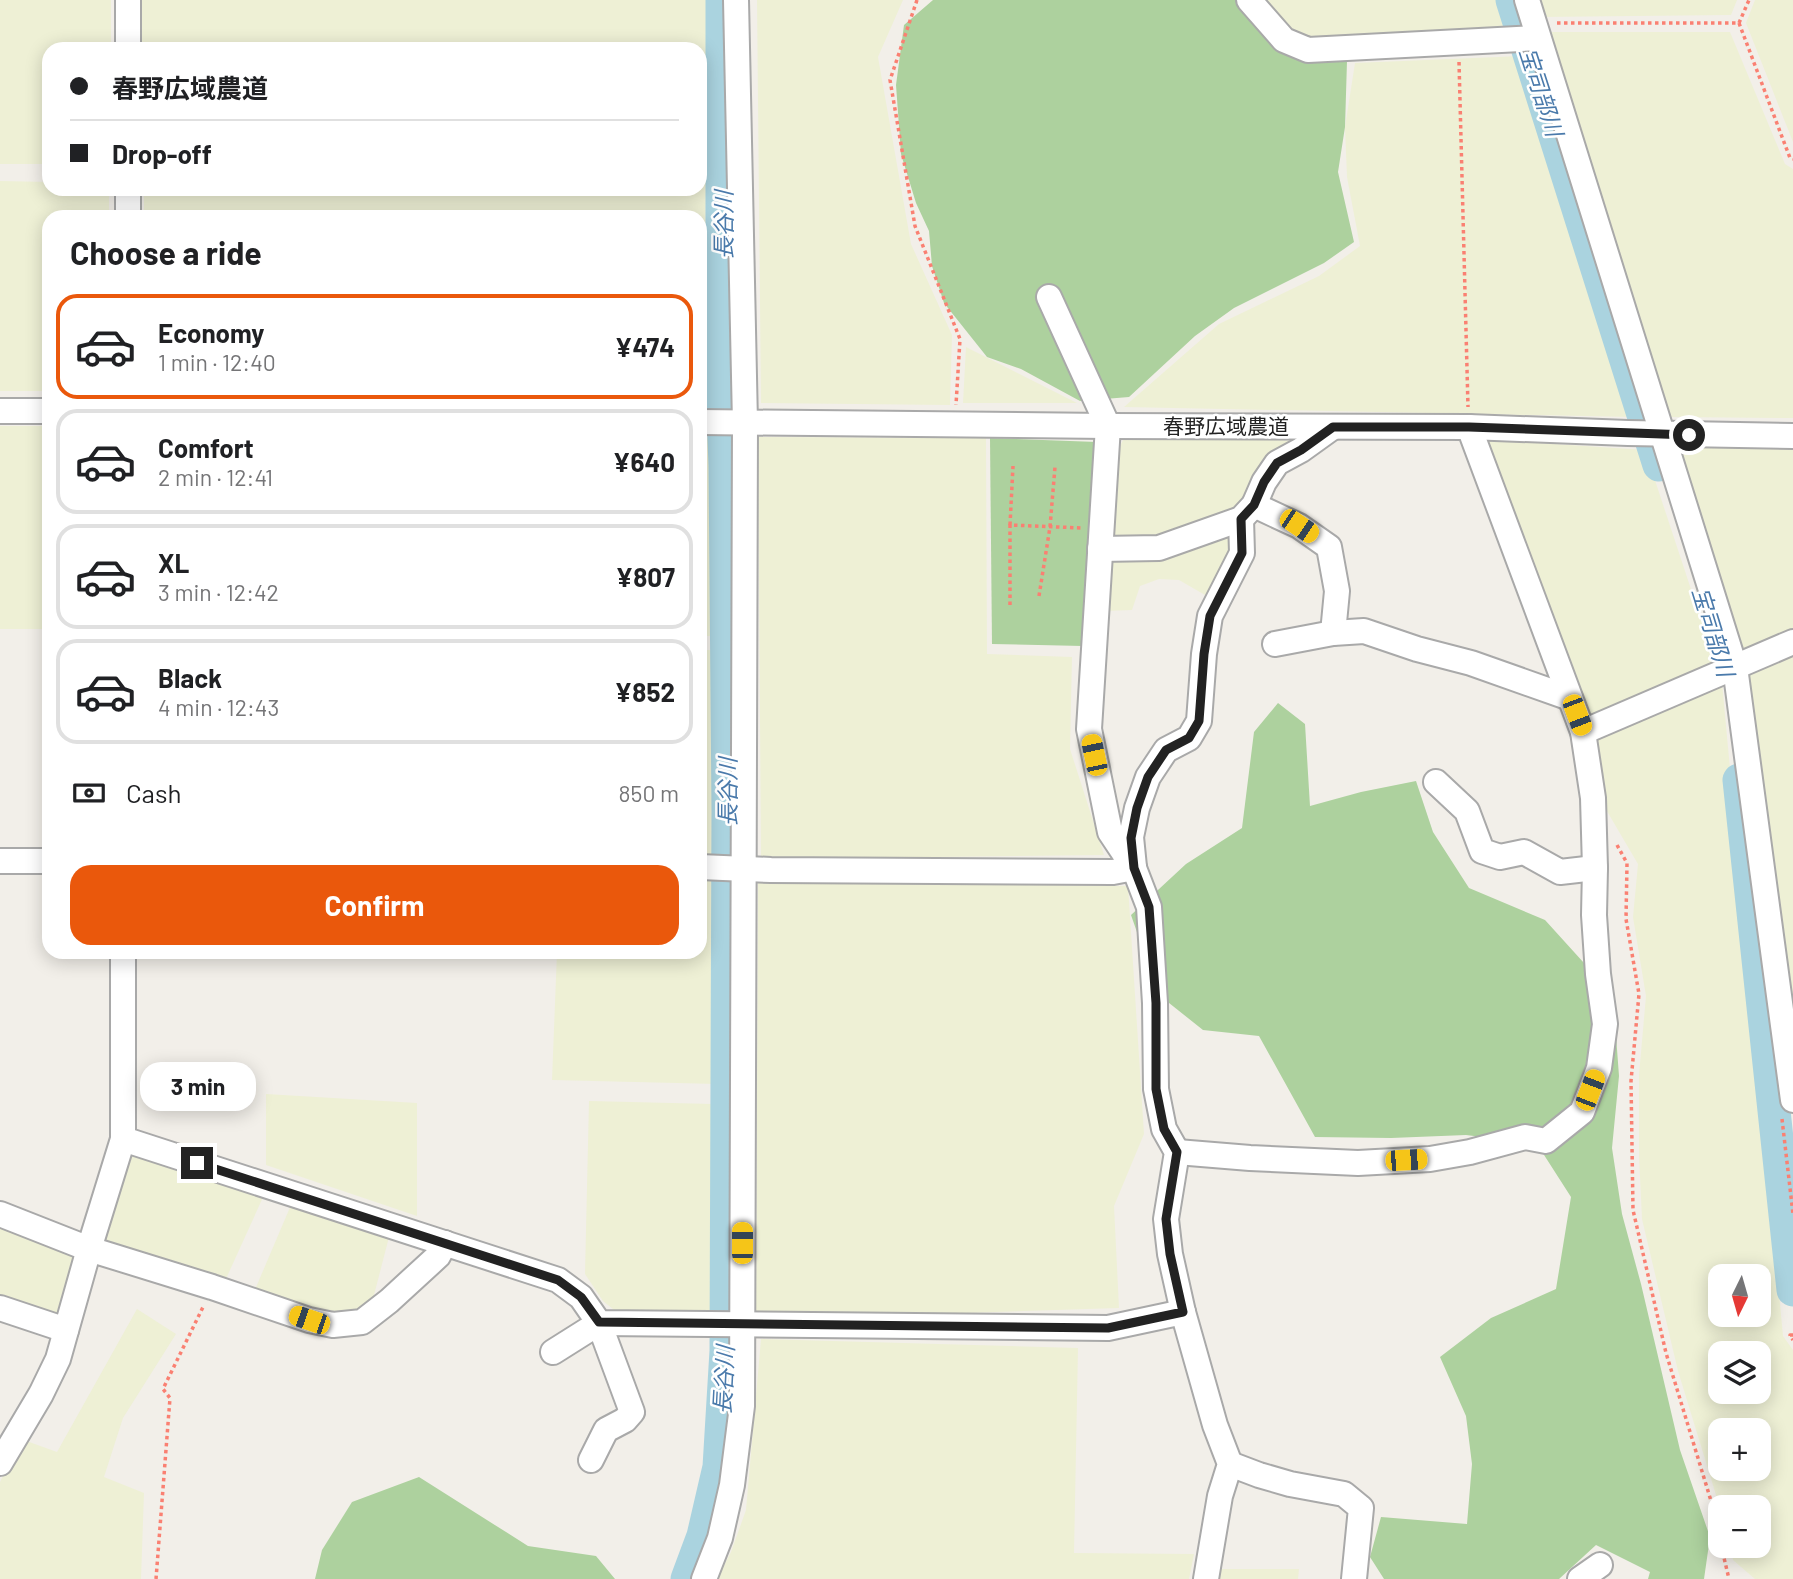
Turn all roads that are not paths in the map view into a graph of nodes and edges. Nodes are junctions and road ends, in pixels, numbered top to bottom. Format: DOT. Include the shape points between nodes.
graph roads {
  1 [pos="128,0"];
  2 [pos="736,0"];
  3 [pos="1249,0"];
  4 [pos="1533,21"];
  5 [pos="128,42"];
  6 [pos="1049,297"];
  7 [pos="0,411"];
  8 [pos="42,411"];
  9 [pos="707,422"];
  10 [pos="745,423"];
  11 [pos="1108,426"];
  12 [pos="1333,427"];
  13 [pos="1469,427"];
  14 [pos="1659,434"];
  15 [pos="1793,436"];
  16 [pos="1248,512"];
  17 [pos="1101,539"];
  18 [pos="1333,633"];
  19 [pos="1793,642"];
  20 [pos="1275,644"];
  21 [pos="1735,667"];
  22 [pos="1570,698"];
  23 [pos="1583,732"];
  24 [pos="1436,782"];
  25 [pos="0,861"];
  26 [pos="42,861"];
  27 [pos="724,868"];
  28 [pos="1134,868"];
  29 [pos="1595,868"];
  30 [pos="123,959"];
  31 [pos="1793,1100"];
  32 [pos="123,1139"];
  33 [pos="1177,1152"];
  34 [pos="0,1214"];
  35 [pos="445,1243"];
  36 [pos="89,1249"];
  37 [pos="0,1308"];
  38 [pos="1183,1312"];
  39 [pos="599,1322"];
  40 [pos="730,1323"];
  41 [pos="66,1330"];
  42 [pos="553,1352"];
  43 [pos="591,1460"];
  44 [pos="0,1463"];
  45 [pos="1230,1464"];
  46 [pos="704,1579"];
  47 [pos="1206,1579"];
  48 [pos="1354,1579"];
  1 -- 5 [label="street"];
  2 -- 10 [label="street"];
  3 -- 4 [label="street" via="1284,40 1308,50 1458,43"];
  4 -- 14 [label="street"];
  6 -- 11 [label="street"];
  7 -- 8 [label="street"];
  9 -- 10 [label="street, 春野広域農道"];
  10 -- 11 [label="street, 春野広域農道"];
  10 -- 27 [label="street"];
  11 -- 12 [label="street, 春野広域農道"];
  11 -- 17 [label="street"];
  12 -- 13 [label="street, 春野広域農道"];
  12 -- 16 [label="street" via="1277,463"];
  13 -- 14 [label="street, 春野広域農道"];
  13 -- 22 [label="street"];
  14 -- 15 [label="street, 春野広域農道"];
  14 -- 21 [label="street"];
  16 -- 17 [label="street" via="1159,548"];
  16 -- 18 [label="street" via="1299,526 1329,547 1337,591"];
  16 -- 28 [label="street" via="1242,553 1210,616 1199,721 1189,738 1166,750 1148,777 1131,838"];
  17 -- 28 [label="street" via="1089,729 1110,832"];
  18 -- 20 [label="street"];
  18 -- 22 [label="street" via="1364,631"];
  19 -- 21 [label="street"];
  21 -- 23 [label="street"];
  21 -- 31 [label="street"];
  22 -- 23 [label="street"];
  23 -- 29 [label="street" via="1594,798"];
  24 -- 29 [label="street" via="1467,811 1482,851 1500,857 1524,852 1560,872"];
  25 -- 26 [label="street"];
  27 -- 28 [label="street" via="1113,872"];
  27 -- 40 [label="street"];
  28 -- 33 [label="street" via="1149,907 1156,1089 1164,1129"];
  29 -- 33 [label="street" via="1594,927 1605,1024 1599,1068 1582,1111 1546,1140 1525,1137 1430,1159 1358,1163"];
  30 -- 32 [label="street"];
  32 -- 35 [label="street"];
  32 -- 36 [label="street"];
  33 -- 38 [label="street" via="1166,1219"];
  34 -- 36 [label="street"];
  35 -- 36 [label="street" via="438,1256 362,1322 333,1325"];
  35 -- 39 [label="street" via="558,1280 581,1297"];
  36 -- 41 [label="street"];
  37 -- 41 [label="street"];
  38 -- 40 [label="street" via="1108,1328"];
  38 -- 45 [label="street"];
  39 -- 40 [label="street"];
  39 -- 42 [label="street"];
  39 -- 43 [label="street" via="632,1412 606,1430"];
  40 -- 46 [label="street" via="741,1406 732,1485 720,1538"];
  41 -- 44 [label="street" via="41,1394"];
  45 -- 47 [label="street"];
  45 -- 48 [label="street" via="1290,1484 1344,1494 1361,1508"];
}
